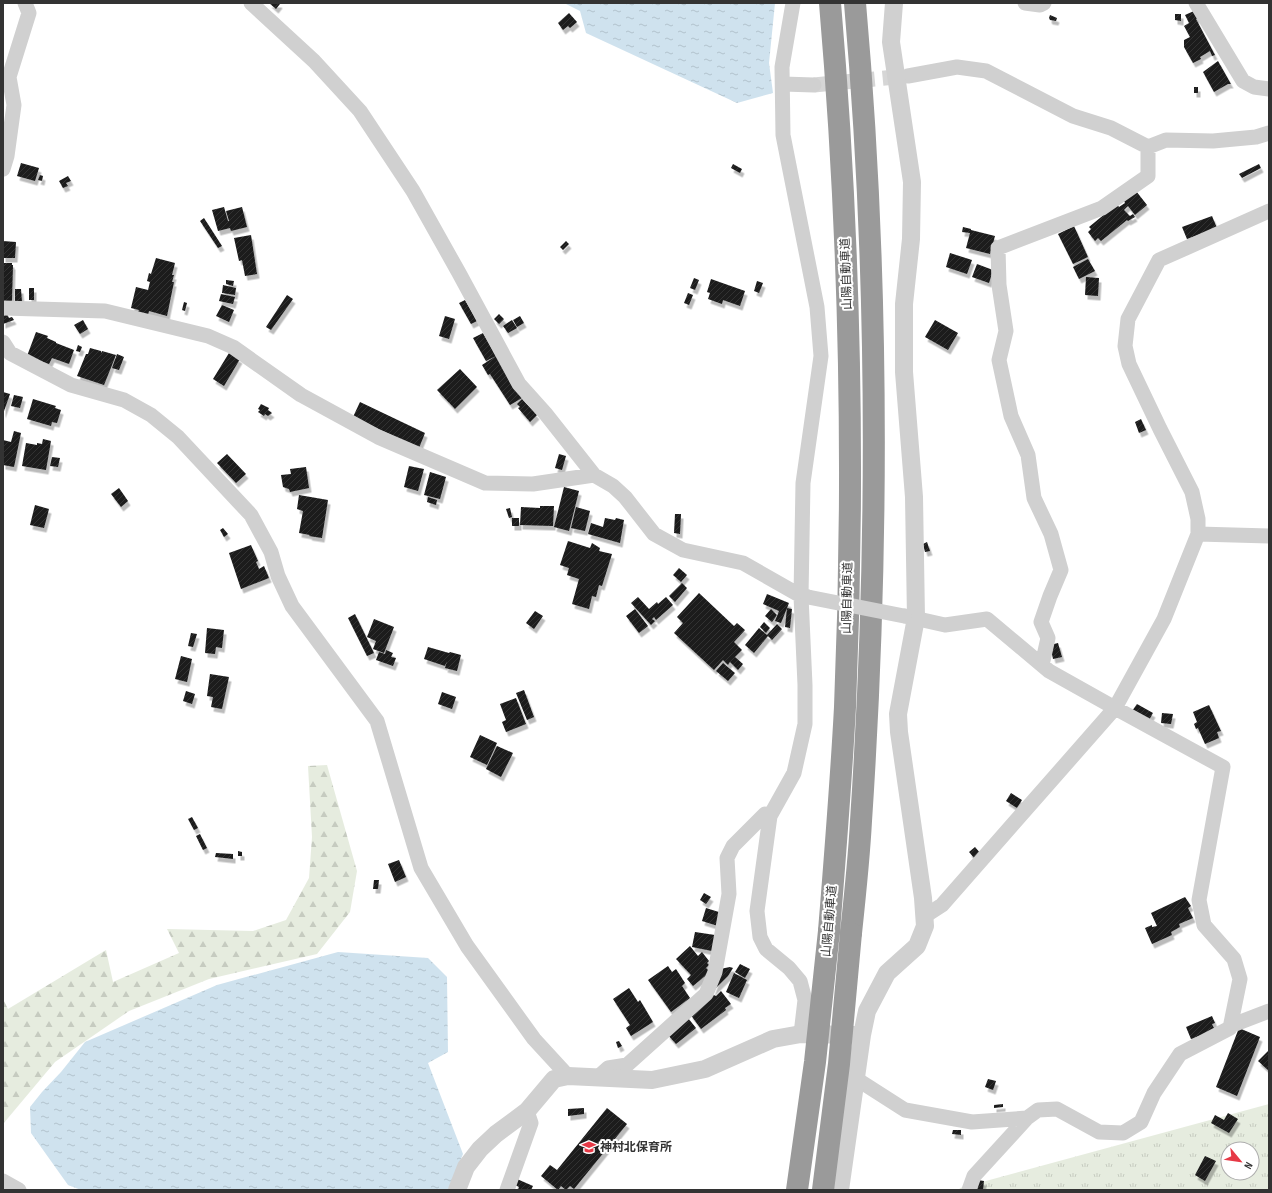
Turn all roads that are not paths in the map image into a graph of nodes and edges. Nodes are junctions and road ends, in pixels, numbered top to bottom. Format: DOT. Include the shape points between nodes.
graph roads {
  1 [pos="25,3"];
  2 [pos="251,3"];
  3 [pos="793,3"];
  4 [pos="830,3"];
  5 [pos="854,3"];
  6 [pos="894,3"];
  7 [pos="1025,3"];
  8 [pos="1044,3"];
  9 [pos="1196,3"];
  10 [pos="908,76"];
  11 [pos="782,84"];
  12 [pos="814,85"];
  13 [pos="1269,89"];
  14 [pos="1269,133"];
  15 [pos="1148,147"];
  16 [pos="3,169"];
  17 [pos="1269,211"];
  18 [pos="3,308"];
  19 [pos="3,342"];
  20 [pos="594,475"];
  21 [pos="1198,534"];
  22 [pos="1269,536"];
  23 [pos="804,597"];
  24 [pos="910,617"];
  25 [pos="1042,665"];
  26 [pos="1115,708"];
  27 [pos="770,816"];
  28 [pos="925,916"];
  29 [pos="1269,1011"];
  30 [pos="1230,1026"];
  31 [pos="801,1034"];
  32 [pos="862,1035"];
  33 [pos="568,1076"];
  34 [pos="598,1077"];
  35 [pos="855,1078"];
  36 [pos="528,1111"];
  37 [pos="1027,1118"];
  38 [pos="3,1181"];
  39 [pos="19,1190"];
  40 [pos="457,1190"];
  41 [pos="507,1190"];
  42 [pos="797,1190"];
  43 [pos="823,1190"];
  44 [pos="840,1190"];
  45 [pos="969,1190"];
  1 -- 16 [label="street" via="29,13 9,77 14,105"];
  2 -- 20 [label="street" via="314,61 360,111 413,191 519,384"];
  3 -- 11 [label="street" via="782,66"];
  4 -- 42 [label="highway, 山陽自動車道, bridge" via="846,242 850,413 845,707 829,931 815,1062"];
  5 -- 43 [label="highway, 山陽自動車道, bridge" via="870,241 874,421 873,548 861,824 839,1064"];
  6 -- 24 [label="street" via="891,42 912,182 911,239 904,304 904,365 914,497"];
  7 -- 8 [label="street"];
  9 -- 13 [label="street" via="1242,81 1254,87"];
  10 -- 15 [label="street" via="957,67 986,71 1073,116 1111,128"];
  11 -- 12 [label="street"];
  11 -- 23 [label="street" via="782,135 817,307 821,356 803,483"];
  14 -- 15 [label="street" via="1256,137 1213,141 1166,140"];
  15 -- 25 [label="street" via="1148,176 1102,208 998,248 999,285 1006,331 999,360 1011,416 1028,455 1034,498 1051,534 1061,570 1041,622 1048,638"];
  17 -- 21 [label="street" via="1158,260 1128,319 1125,346 1130,364 1192,492 1198,519"];
  18 -- 20 [label="street" via="105,311 208,336 234,347 301,395 378,437 485,483 533,484"];
  19 -- 33 [label="street" via="10,353 71,385 124,400 151,415 178,437 251,515 271,552 278,576 292,606 377,721 420,868 472,952 534,1039"];
  20 -- 23 [label="street" via="613,486 625,497 654,534 683,550 743,563"];
  21 -- 22 [label="street"];
  21 -- 26 [label="street" via="1164,619"];
  23 -- 24 [label="street, bridge"];
  23 -- 27 [label="street" via="805,724 794,773"];
  24 -- 25 [label="street" via="945,625 987,619"];
  24 -- 28 [label="street" via="898,714"];
  25 -- 26 [label="street"];
  26 -- 28 [label="street" via="942,905"];
  26 -- 30 [label="street" via="1223,767 1199,900 1204,925 1234,959 1240,979"];
  27 -- 31 [label="street" via="757,911 760,937 766,949 800,981 805,1000"];
  27 -- 34 [label="street" via="765,814 733,846 727,858 729,894 715,972 706,994 627,1065 608,1068"];
  28 -- 32 [label="street" via="925,926 917,946 887,973 867,1012"];
  29 -- 30 [label="street"];
  30 -- 37 [label="street" via="1180,1054 1154,1093 1141,1122 1123,1132 1099,1132 1057,1109 1038,1110"];
  31 -- 32 [label="street"];
  31 -- 34 [label="street" via="773,1039 697,1071 652,1080"];
  32 -- 35 [label="street"];
  33 -- 34 [label="street"];
  33 -- 36 [label="street" via="554,1079"];
  35 -- 37 [label="street" via="905,1110 972,1122"];
  35 -- 44 [label="street"];
  36 -- 40 [label="street" via="480,1149 466,1167"];
  36 -- 41 [label="street" via="531,1123"];
  37 -- 45 [label="street" via="974,1176"];
  38 -- 39 [label="street"];
}
